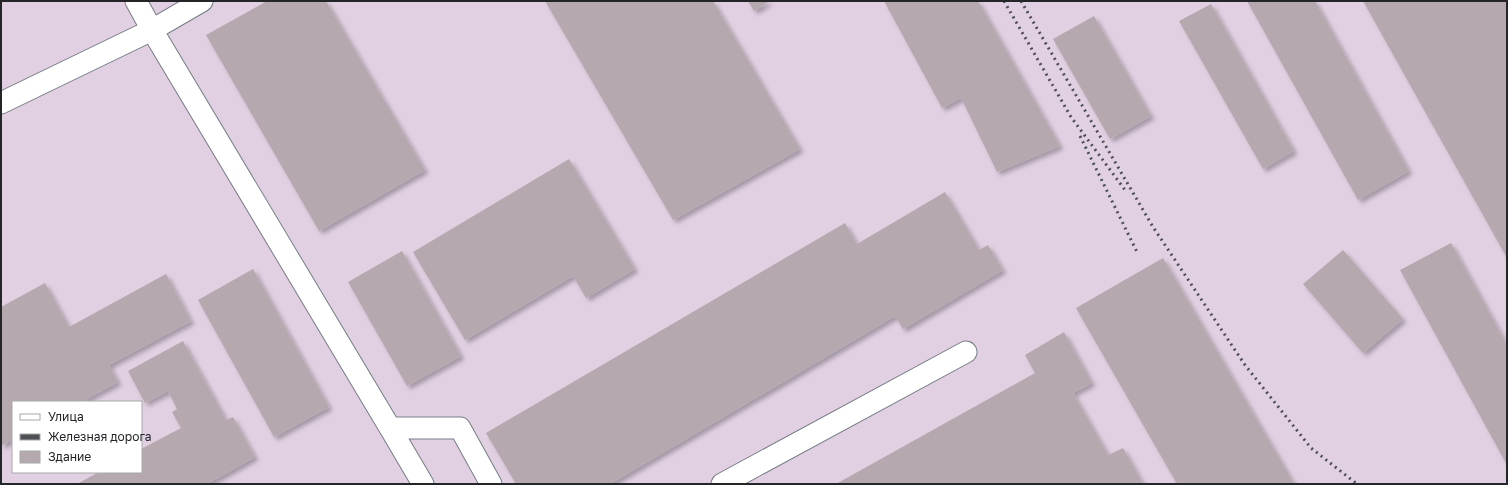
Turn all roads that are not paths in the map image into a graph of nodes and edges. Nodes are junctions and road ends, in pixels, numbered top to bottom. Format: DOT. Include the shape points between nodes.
graph roads {
  1 [pos="136,1"];
  2 [pos="202,1"];
  3 [pos="152,30"];
  4 [pos="1,103"];
  5 [pos="966,352"];
  6 [pos="390,428"];
  7 [pos="423,484"];
  8 [pos="491,484"];
  9 [pos="722,484"];
  1 -- 3 [label="lane"];
  2 -- 3 [label="lane"];
  3 -- 4 [label="lane"];
  3 -- 6 [label="lane"];
  5 -- 9 [label="lane"];
  6 -- 7 [label="lane"];
  6 -- 8 [label="lane" via="460,428"];
}
